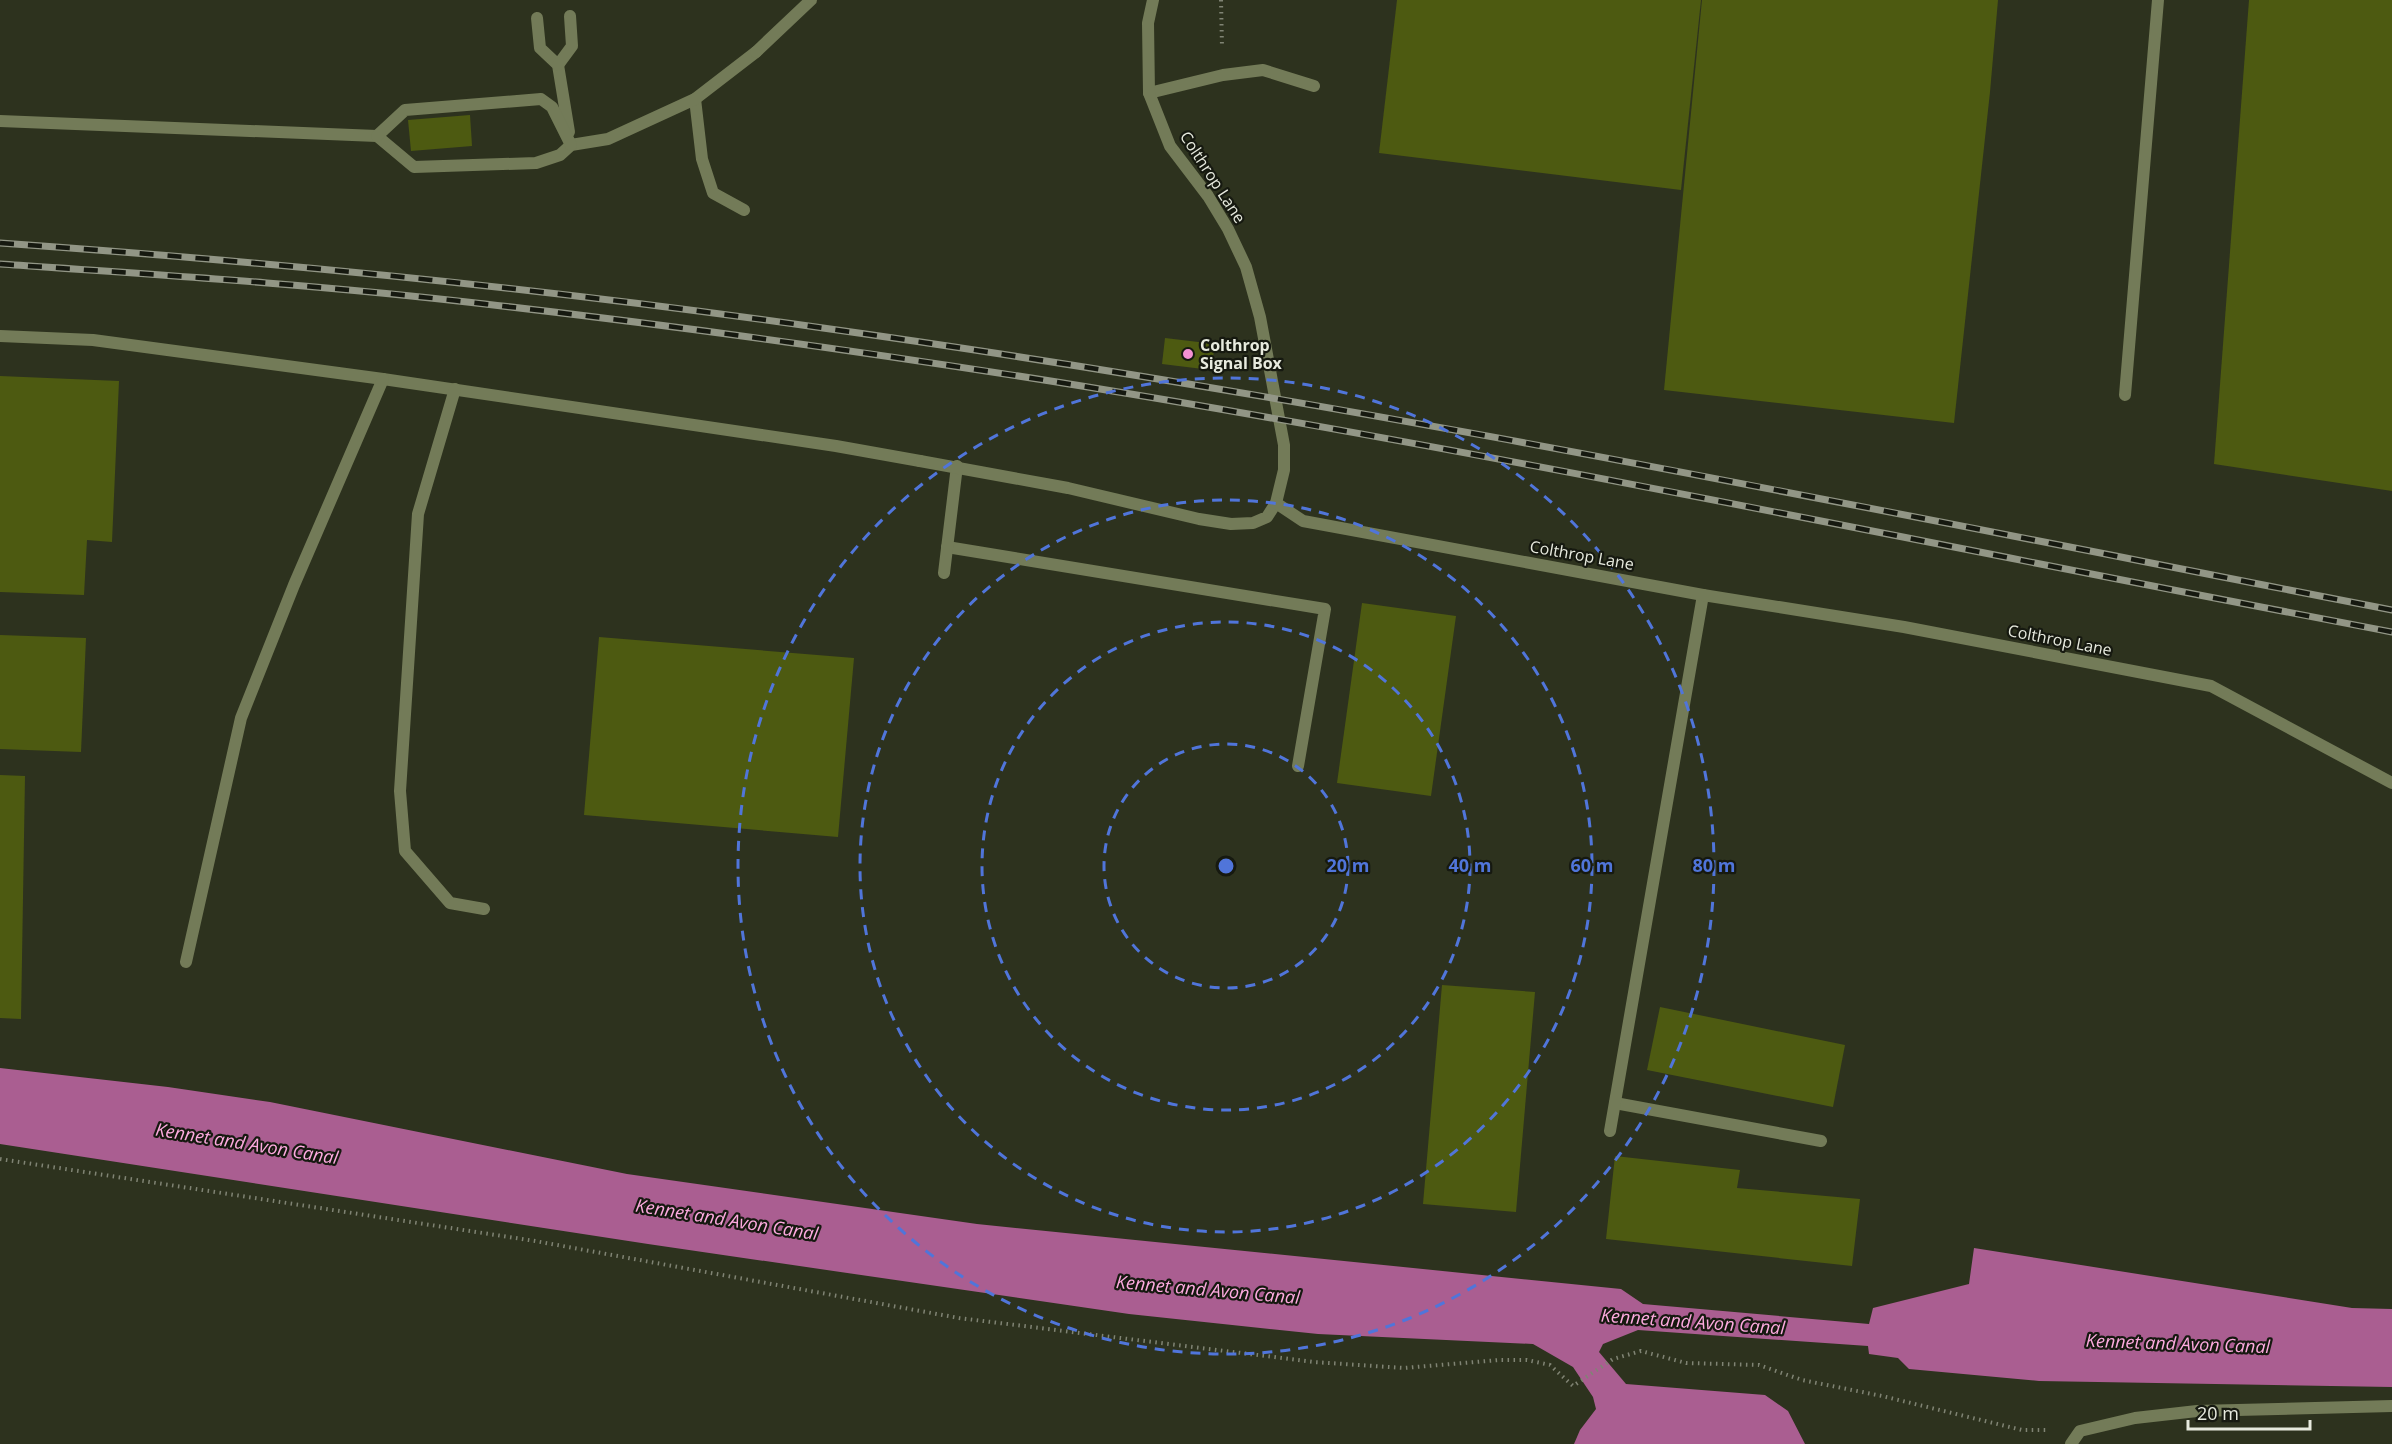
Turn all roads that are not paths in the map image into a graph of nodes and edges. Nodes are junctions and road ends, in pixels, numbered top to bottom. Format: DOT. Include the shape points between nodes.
graph roads {
  1 [pos="811,0"];
  2 [pos="1153,0"];
  3 [pos="2158,0"];
  4 [pos="570,16"];
  5 [pos="537,18"];
  6 [pos="558,65"];
  7 [pos="1314,86"];
  8 [pos="1149,93"];
  9 [pos="695,99"];
  10 [pos="0,121"];
  11 [pos="376,136"];
  12 [pos="571,145"];
  13 [pos="744,210"];
  14 [pos="0,336"];
  15 [pos="382,379"];
  16 [pos="455,389"];
  17 [pos="2126,395"];
  18 [pos="957,466"];
  19 [pos="1276,503"];
  20 [pos="947,547"];
  21 [pos="944,573"];
  22 [pos="1703,595"];
  23 [pos="1298,766"];
  24 [pos="2392,783"];
  25 [pos="484,909"];
  26 [pos="186,962"];
  27 [pos="1615,1102"];
  28 [pos="1610,1131"];
  29 [pos="1821,1141"];
  30 [pos="2392,1406"];
  31 [pos="2071,1444"];
  1 -- 9 [label="street" via="756,52"];
  2 -- 8 [label="street, Colthrop Lane" via="1148,23"];
  3 -- 17 [label="street"];
  4 -- 6 [label="street" via="572,46"];
  5 -- 6 [label="street" via="540,48"];
  6 -- 12 [label="street"];
  7 -- 8 [label="street" via="1263,70 1223,75"];
  8 -- 19 [label="street, Colthrop Lane" via="1170,146 1208,196 1246,267 1269,359 1284,445 1284,470"];
  9 -- 12 [label="street" via="608,139"];
  9 -- 13 [label="street" via="702,159 713,193"];
  10 -- 11 [label="street"];
  11 -- 12 [label="street" via="414,167 536,163 560,155"];
  11 -- 12 [label="street" via="405,110 541,99 552,107"];
  14 -- 15 [label="street" via="93,340"];
  15 -- 16 [label="street"];
  15 -- 26 [label="street" via="242,718"];
  16 -- 18 [label="street"];
  16 -- 25 [label="street" via="418,514 400,791 405,852 450,903"];
  18 -- 19 [label="street" via="1231,524 1253,523 1267,517"];
  18 -- 20 [label="street"];
  19 -- 22 [label="street, Colthrop Lane" via="1303,521"];
  20 -- 21 [label="street"];
  20 -- 23 [label="street" via="1325,609"];
  22 -- 24 [label="street, Colthrop Lane" via="1904,627 2211,686"];
  22 -- 27 [label="street"];
  27 -- 28 [label="street"];
  27 -- 29 [label="street"];
  30 -- 31 [label="street" via="2197,1411 2135,1418 2080,1431"];
}
